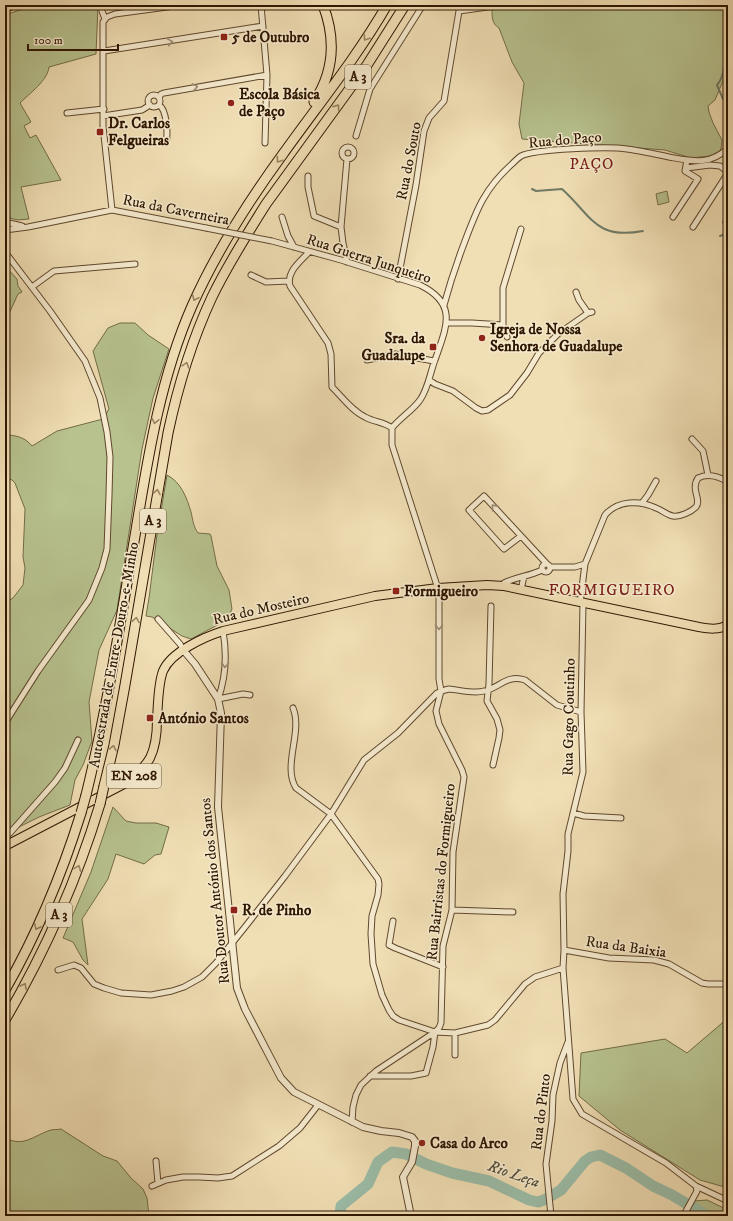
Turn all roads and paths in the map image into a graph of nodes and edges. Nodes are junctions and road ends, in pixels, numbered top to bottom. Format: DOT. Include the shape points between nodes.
graph roads {
  1 [pos="11,5"];
  2 [pos="102,5"];
  3 [pos="182,5"];
  4 [pos="261,5"];
  5 [pos="323,5"];
  6 [pos="387,5"];
  7 [pos="406,5"];
  8 [pos="423,5"];
  9 [pos="460,5"];
  10 [pos="502,5"];
  11 [pos="5,7"];
  12 [pos="459,12"];
  13 [pos="105,19"];
  14 [pos="263,26"];
  15 [pos="104,51"];
  16 [pos="267,75"];
  17 [pos="159,98"];
  18 [pos="150,105"];
  19 [pos="159,105"];
  20 [pos="104,108"];
  21 [pos="67,113"];
  22 [pos="103,116"];
  23 [pos="302,128"];
  24 [pos="356,136"];
  25 [pos="166,143"];
  26 [pos="265,143"];
  27 [pos="728,148"];
  28 [pos="347,158"];
  29 [pos="687,160"];
  30 [pos="686,168"];
  31 [pos="728,173"];
  32 [pos="308,176"];
  33 [pos="112,210"];
  34 [pos="282,217"];
  35 [pos="673,217"];
  36 [pos="5,222"];
  37 [pos="341,226"];
  38 [pos="28,227"];
  39 [pos="693,227"];
  40 [pos="521,229"];
  41 [pos="5,230"];
  42 [pos="294,247"];
  43 [pos="5,252"];
  44 [pos="309,252"];
  45 [pos="347,262"];
  46 [pos="135,264"];
  47 [pos="251,275"];
  48 [pos="398,279"];
  49 [pos="289,281"];
  50 [pos="32,287"];
  51 [pos="576,292"];
  52 [pos="444,305"];
  53 [pos="446,323"];
  54 [pos="503,325"];
  55 [pos="507,337"];
  56 [pos="367,360"];
  57 [pos="434,360"];
  58 [pos="429,380"];
  59 [pos="392,428"];
  60 [pos="692,439"];
  61 [pos="708,475"];
  62 [pos="656,481"];
  63 [pos="728,482"];
  64 [pos="642,503"];
  65 [pos="521,536"];
  66 [pos="585,564"];
  67 [pos="548,565"];
  68 [pos="524,576"];
  69 [pos="504,586"];
  70 [pos="438,588"];
  71 [pos="517,589"];
  72 [pos="581,603"];
  73 [pos="491,606"];
  74 [pos="158,618"];
  75 [pos="728,625"];
  76 [pos="223,631"];
  77 [pos="184,651"];
  78 [pos="488,690"];
  79 [pos="441,691"];
  80 [pos="250,695"];
  81 [pos="218,699"];
  82 [pos="294,708"];
  83 [pos="581,712"];
  84 [pos="5,724"];
  85 [pos="78,740"];
  86 [pos="493,765"];
  87 [pos="573,813"];
  88 [pos="331,814"];
  89 [pos="621,818"];
  90 [pos="6,842"];
  91 [pos="452,910"];
  92 [pos="513,912"];
  93 [pos="393,921"];
  94 [pos="233,942"];
  95 [pos="564,950"];
  96 [pos="443,967"];
  97 [pos="563,968"];
  98 [pos="58,970"];
  99 [pos="728,984"];
  100 [pos="5,990"];
  101 [pos="5,1020"];
  102 [pos="435,1032"];
  103 [pos="455,1033"];
  104 [pos="569,1037"];
  105 [pos="455,1056"];
  106 [pos="370,1076"];
  107 [pos="318,1105"];
  108 [pos="352,1122"];
  109 [pos="156,1161"];
  110 [pos="158,1183"];
  111 [pos="152,1186"];
  112 [pos="696,1186"];
  113 [pos="728,1201"];
  114 [pos="685,1214"];
  115 [pos="411,1216"];
  116 [pos="551,1216"];
  1 -- 11 [label="highway"];
  2 -- 13 [label="street"];
  3 -- 13 [label="street" via="115,14"];
  4 -- 14 [label="street"];
  5 -- 23 [label="highway" via="331,35 332,54 320,92 300,122"];
  6 -- 23 [label="highway, Autoestrada de Entre-Douro-e-Minho / A 3, one-way" via="352,60"];
  101 -- 7 [label="highway, Autoestrada de Entre-Douro-e-Minho / A 3, one-way, bridge" via="37,963 58,918 100,804 125,685 168,433 184,369 199,328 229,264 263,210 345,96"];
  8 -- 24 [label="street" via="370,89"];
  9 -- 12 [label="street, Rua do Souto"];
  10 -- 12 [label="street"];
  12 -- 48 [label="street, Rua do Souto" via="444,101 429,118 424,131"];
  13 -- 15 [label="street"];
  15 -- 14 [label="street, one-way"];
  14 -- 16 [label="street"];
  15 -- 20 [label="street"];
  17 -- 16 [label="street, one-way" via="164,93"];
  16 -- 26 [label="street"];
  17 -- 18 [label="street" via="150,96"];
  17 -- 19 [label="street"];
  18 -- 19 [label="street"];
  18 -- 22 [label="street" via="142,110"];
  19 -- 25 [label="street" via="164,110 168,134"];
  20 -- 21 [label="street"];
  20 -- 22 [label="street"];
  22 -- 33 [label="street"];
  23 -- 100 [label="highway, Autoestrada de Entre-Douro-e-Minho / A 3, one-way, bridge" via="212,263 174,352 152,435 110,687 82,813 46,909"];
  27 -- 29 [label="street, Rua do Paço" via="713,159"];
  28 -- 37 [label="street"];
  29 -- 30 [label="street"];
  29 -- 52 [label="street, Rua do Paço" via="625,149 556,150 521,156 501,173 476,211"];
  30 -- 31 [label="street" via="720,166"];
  30 -- 35 [label="street" via="685,171 698,179"];
  31 -- 39 [label="street"];
  32 -- 37 [label="street" via="314,216"];
  33 -- 38 [label="street, Rua da Caverneira"];
  33 -- 42 [label="street, Rua da Caverneira, bridge"];
  34 -- 42 [label="street, Rua Guerra Junqueiro"];
  36 -- 38 [label="street, Rua da Caverneira"];
  37 -- 45 [label="street"];
  38 -- 41 [label="street, Rua da Caverneira"];
  40 -- 54 [label="street" via="502,288"];
  42 -- 44 [label="street, Rua Guerra Junqueiro"];
  43 -- 50 [label="street"];
  44 -- 45 [label="street, Rua Guerra Junqueiro"];
  44 -- 49 [label="street" via="290,274"];
  45 -- 48 [label="street, Rua Guerra Junqueiro"];
  46 -- 50 [label="street" via="54,271"];
  47 -- 49 [label="street" via="266,282"];
  48 -- 52 [label="street, Rua Guerra Junqueiro" via="429,290"];
  49 -- 59 [label="street" via="328,343 332,387 358,413"];
  50 -- 84 [label="street" via="85,360 100,398 110,457 109,518 107,549 89,600 38,671"];
  51 -- 58 [label="street" via="590,313 558,334 539,352 510,395 488,410 476,408 453,391"];
  52 -- 53 [label="street"];
  53 -- 54 [label="street"];
  53 -- 57 [label="street" via="442,342"];
  54 -- 55 [label="street"];
  56 -- 57 [label="street" via="395,354"];
  57 -- 58 [label="street"];
  58 -- 59 [label="street" via="420,400"];
  59 -- 70 [label="street" via="392,445"];
  60 -- 61 [label="street" via="703,451"];
  61 -- 63 [label="street"];
  61 -- 64 [label="street" via="696,481 694,489 698,502 689,512 674,516"];
  62 -- 64 [label="street"];
  64 -- 66 [label="street, Rua Gago Coutinho" via="625,504 608,512"];
  65 -- 65 [label="street, one-way" via="484,496 469,510 504,549"];
  65 -- 67 [label="street"];
  66 -- 67 [label="street"];
  66 -- 72 [label="street, Rua Gago Coutinho"];
  67 -- 68 [label="street" via="542,565 542,570"];
  68 -- 69 [label="street" via="514,578"];
  68 -- 71 [label="street"];
  69 -- 70 [label="main road, Rua do Mosteiro / EN 208"];
  69 -- 71 [label="main road, Rua do Mosteiro / EN 208"];
  70 -- 76 [label="main road, Rua do Mosteiro / EN 208" via="375,596"];
  70 -- 79 [label="street, Rua Bairristas do Formigueiro, one-way"];
  71 -- 72 [label="main road, EN 208"];
  72 -- 75 [label="main road, EN 208" via="712,629"];
  72 -- 83 [label="street, Rua Gago Coutinho"];
  73 -- 78 [label="street"];
  74 -- 77 [label="street, Rua Doutor António dos Santos"];
  76 -- 77 [label="main road, Rua do Mosteiro / EN 208" via="205,637"];
  76 -- 81 [label="street, one-way" via="226,646 225,666"];
  77 -- 81 [label="street, Rua Doutor António dos Santos"];
  77 -- 90 [label="main road, Rua do Mosteiro / EN 208" via="171,660 162,673 156,741 150,758 140,771 124,784"];
  78 -- 79 [label="street"];
  78 -- 83 [label="street" via="507,680 525,680 557,705"];
  78 -- 86 [label="street" via="487,701 497,718 500,730"];
  79 -- 88 [label="street" via="393,737 364,760"];
  79 -- 91 [label="street, Rua Bairristas do Formigueiro" via="436,711 438,724 464,777 453,852"];
  80 -- 81 [label="street"];
  81 -- 94 [label="street, Rua Doutor António dos Santos" via="221,713 218,807"];
  82 -- 88 [label="street" via="296,713 292,782 296,788"];
  83 -- 87 [label="street, Rua Gago Coutinho" via="583,772"];
  85 -- 90 [label="street" via="65,768 10,833"];
  87 -- 89 [label="street"];
  87 -- 95 [label="street, Rua Gago Coutinho" via="568,834 562,894"];
  88 -- 94 [label="street"];
  88 -- 102 [label="street" via="378,879 378,895 372,916 373,964 389,1010 398,1020"];
  91 -- 92 [label="street"];
  91 -- 96 [label="street, Rua Bairristas do Formigueiro" via="443,946"];
  93 -- 96 [label="street" via="390,945"];
  94 -- 98 [label="street" via="202,977 184,987 151,995 121,993 94,984 81,968 74,965"];
  94 -- 107 [label="street, Rua Doutor António dos Santos" via="238,988 245,1009 270,1057 281,1078 294,1092"];
  95 -- 97 [label="street, Rua Gago Coutinho"];
  95 -- 99 [label="street, Rua da Baixia" via="609,958 654,960 669,964 708,984"];
  96 -- 102 [label="street, Rua Bairristas do Formigueiro" via="441,1023"];
  97 -- 103 [label="street" via="535,977 525,984 488,1025"];
  97 -- 104 [label="street, Rua Gago Coutinho"];
  102 -- 103 [label="street"];
  102 -- 106 [label="street"];
  102 -- 106 [label="street, Rua Bairristas do Formigueiro" via="426,1073 411,1076"];
  103 -- 105 [label="street"];
  104 -- 112 [label="street, Rua Gago Coutinho" via="573,1099 582,1114 666,1163"];
  104 -- 116 [label="street, Rua do Pinto" via="553,1095 546,1164"];
  106 -- 108 [label="street" via="356,1095"];
  107 -- 108 [label="street, Rua Doutor António dos Santos"];
  107 -- 110 [label="street" via="300,1128 279,1146 232,1176 183,1177"];
  108 -- 115 [label="street, Rua Doutor António dos Santos" via="363,1127 399,1133 412,1137 415,1141 412,1162 403,1177"];
  109 -- 110 [label="street"];
  110 -- 111 [label="street"];
  112 -- 113 [label="street, Rua Gago Coutinho"];
  112 -- 114 [label="street" via="697,1191"];
}
